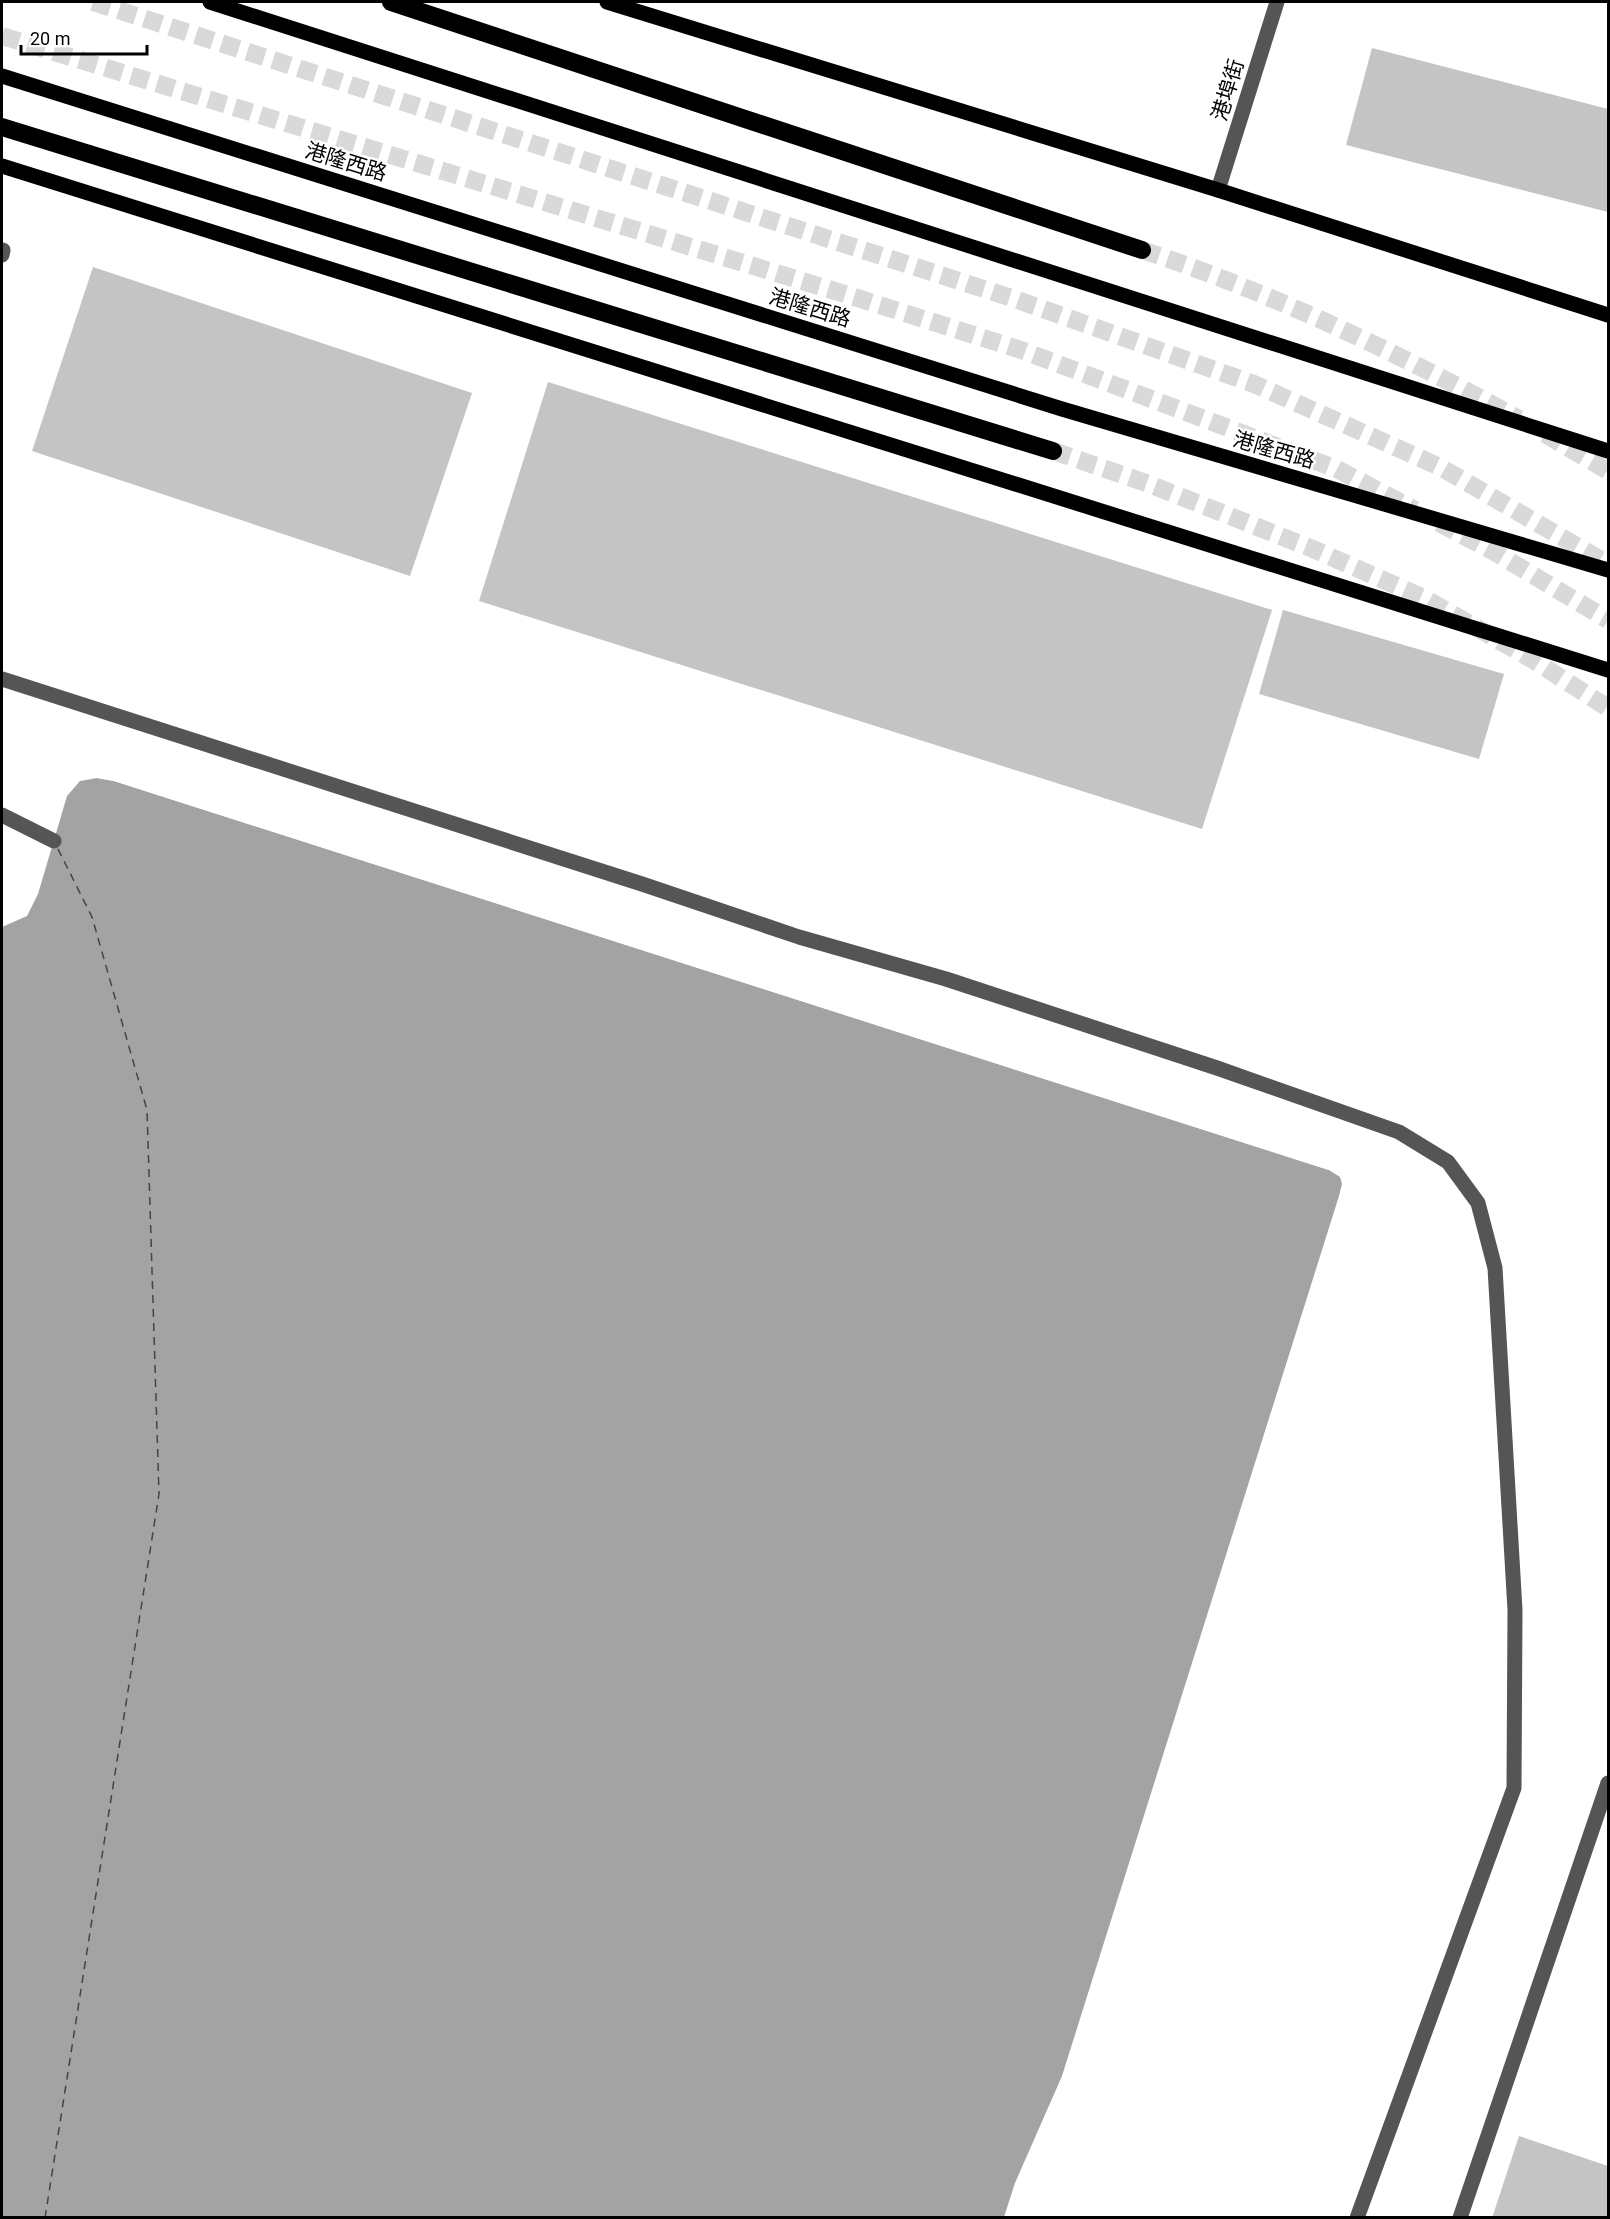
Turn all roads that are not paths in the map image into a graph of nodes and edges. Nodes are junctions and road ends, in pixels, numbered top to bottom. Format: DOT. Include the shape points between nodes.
graph roads {
  1 [pos="210,2"];
  2 [pos="391,2"];
  3 [pos="607,2"];
  4 [pos="1277,2"];
  5 [pos="2,76"];
  6 [pos="2,127"];
  7 [pos="2,166"];
  8 [pos="1218,190"];
  9 [pos="1142,250"];
  10 [pos="1608,315"];
  11 [pos="1053,451"];
  12 [pos="1608,451"];
  13 [pos="1608,570"];
  14 [pos="1608,670"];
  15 [pos="2,679"];
  16 [pos="2,815"];
  17 [pos="54,841"];
  18 [pos="1608,1783"];
  19 [pos="1357,2217"];
  20 [pos="1460,2217"];
  1 -- 12 [label="main road"];
  2 -- 9 [label="highway"];
  3 -- 8 [label="main road"];
  4 -- 8 [label="street, 港埠街"];
  5 -- 13 [label="main road, 港隆西路" via="1062,409"];
  6 -- 11 [label="highway"];
  7 -- 14 [label="main road"];
  8 -- 10 [label="main road"];
  15 -- 19 [label="street" via="1217,1068 1399,1132 1448,1162 1478,1203 1495,1268 1515,1610 1514,1788"];
  16 -- 17 [label="street"];
  18 -- 20 [label="street"];
}
